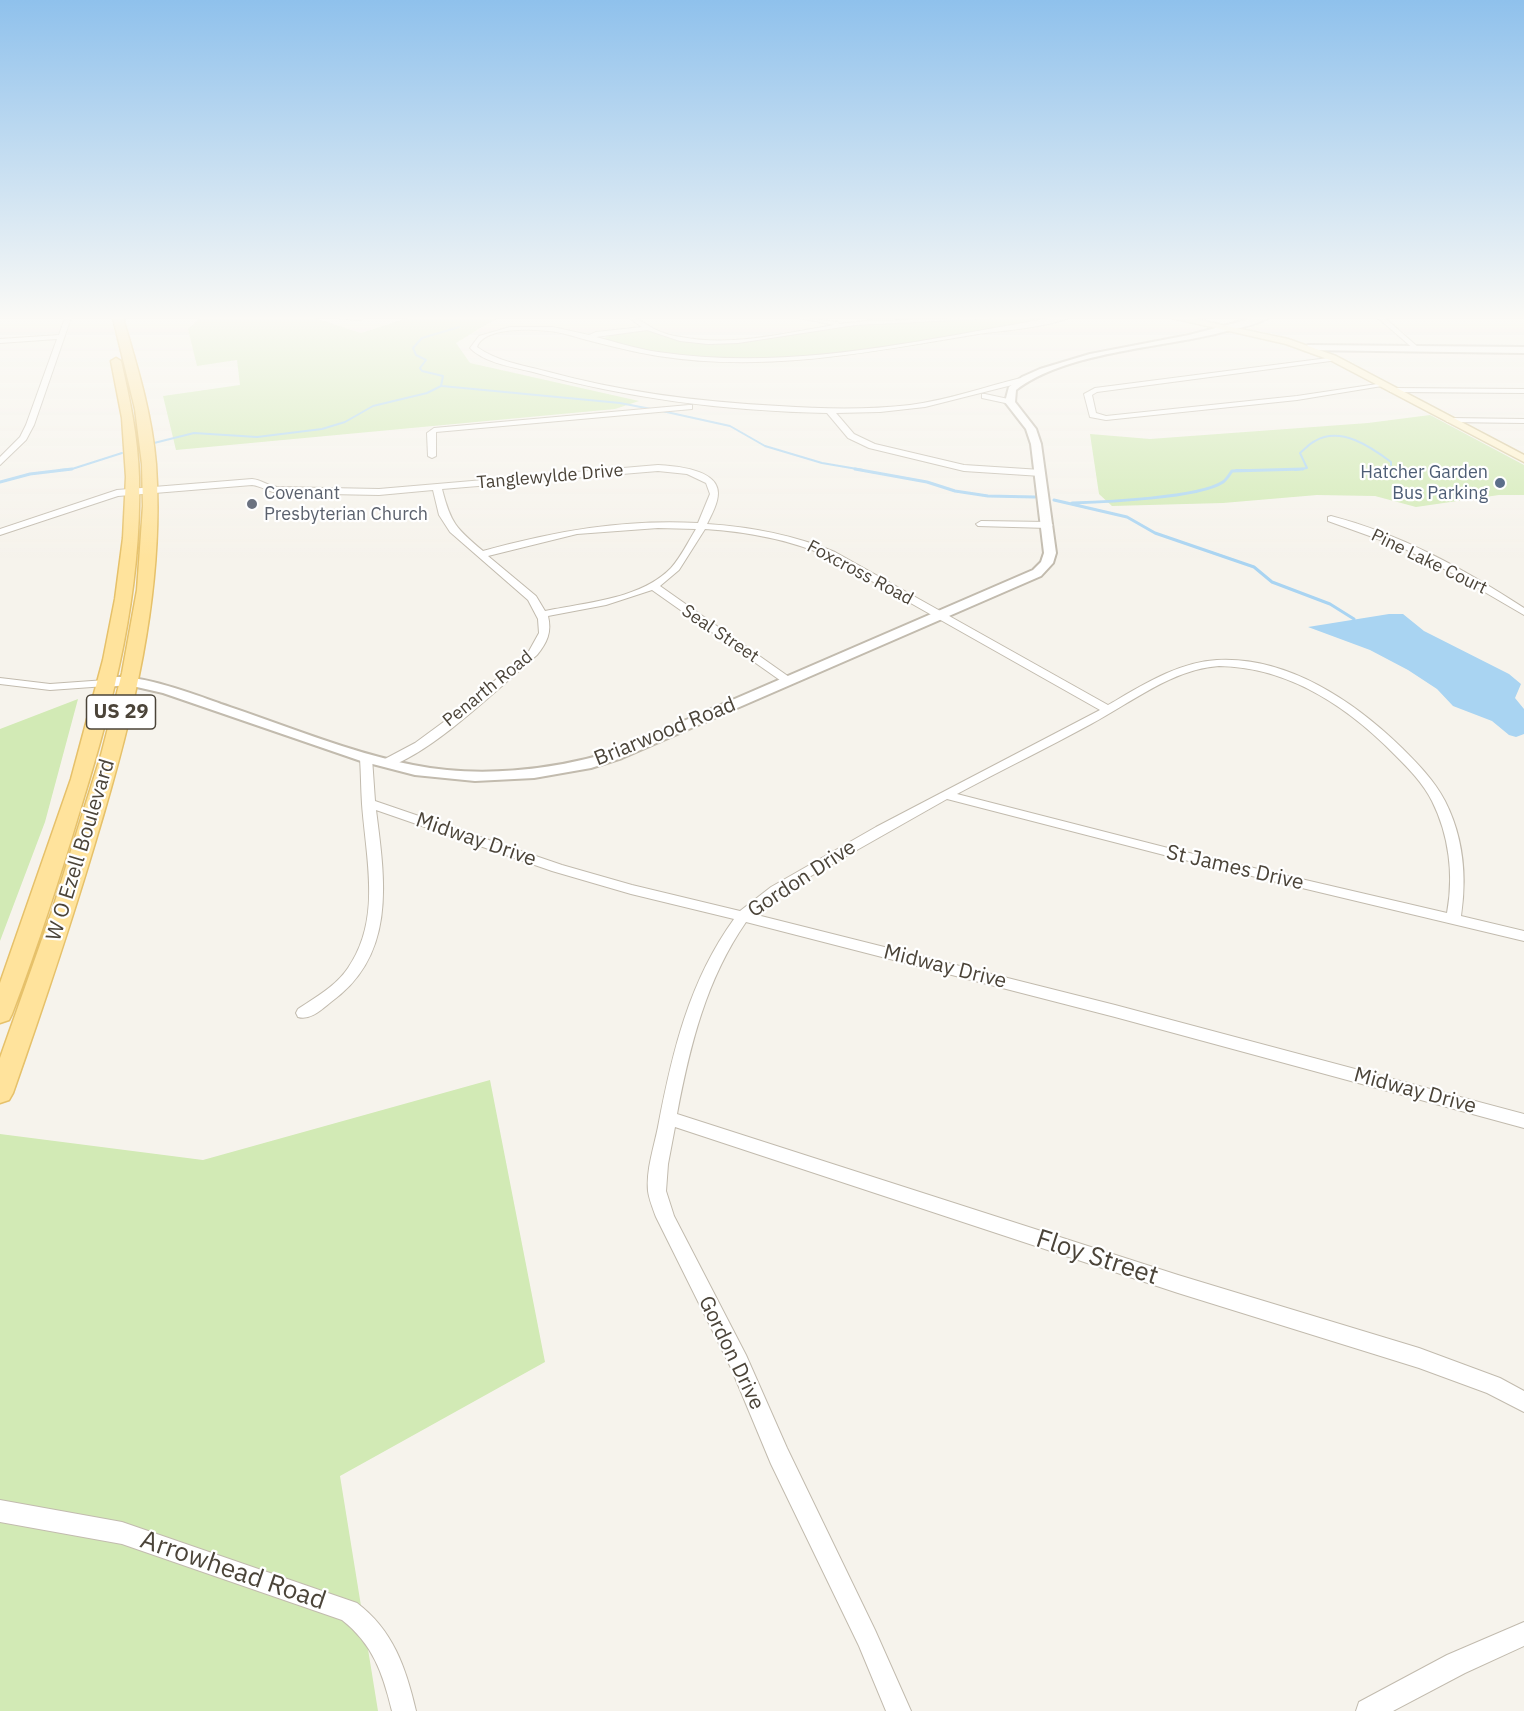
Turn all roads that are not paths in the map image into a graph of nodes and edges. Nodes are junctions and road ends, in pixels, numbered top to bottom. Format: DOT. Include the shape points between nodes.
graph roads {
  1 [pos="1010,397"];
  2 [pos="40,398"];
  3 [pos="133,398"];
  4 [pos="665,398"];
  5 [pos="957,398"];
  6 [pos="1089,398"];
  7 [pos="1293,398"];
  8 [pos="1409,398"];
  9 [pos="718,406"];
  10 [pos="830,411"];
  11 [pos="1450,420"];
  12 [pos="1524,421"];
  13 [pos="10,452"];
  14 [pos="0,454"];
  15 [pos="432,456"];
  16 [pos="1524,459"];
  17 [pos="0,462"];
  18 [pos="1041,473"];
  19 [pos="437,488"];
  20 [pos="141,492"];
  21 [pos="1331,519"];
  22 [pos="981,524"];
  23 [pos="1048,525"];
  24 [pos="700,527"];
  25 [pos="0,532"];
  26 [pos="480,555"];
  27 [pos="652,586"];
  28 [pos="1524,612"];
  29 [pos="543,615"];
  30 [pos="937,615"];
  31 [pos="0,681"];
  32 [pos="128,681"];
  33 [pos="788,681"];
  34 [pos="106,683"];
  35 [pos="1109,710"];
  36 [pos="366,759"];
  37 [pos="387,763"];
  38 [pos="99,794"];
  39 [pos="947,795"];
  40 [pos="74,800"];
  41 [pos="368,803"];
  42 [pos="742,917"];
  43 [pos="1453,919"];
  44 [pos="1524,936"];
  45 [pos="304,1013"];
  46 [pos="0,1014"];
  47 [pos="0,1093"];
  48 [pos="668,1118"];
  49 [pos="1524,1121"];
  50 [pos="1524,1402"];
  51 [pos="0,1511"];
  52 [pos="1524,1634"];
  53 [pos="404,1711"];
  54 [pos="899,1711"];
  55 [pos="1368,1711"];
  1 -- 18 [label="street, Briarwood Road" via="1034,436"];
  2 -- 13 [label="street" via="30,425"];
  3 -- 20 [label="main road, W O Ezell Boulevard / US 29" via="146,433"];
  4 -- 9 [label="street"];
  5 -- 10 [label="street" via="913,407"];
  6 -- 7 [label="street" via="1096,417"];
  8 -- 11 [label="main road"];
  9 -- 10 [label="street"];
  9 -- 15 [label="street" via="434,430 430,433"];
  10 -- 18 [label="street" via="851,436 872,446 964,468"];
  11 -- 12 [label="street"];
  11 -- 16 [label="main road"];
  13 -- 14 [label="street"];
  13 -- 17 [label="street"];
  18 -- 23 [label="street, Briarwood Road"];
  19 -- 20 [label="street, Tanglewylde Drive" via="303,491 273,490 252,482"];
  19 -- 24 [label="street, Tanglewylde Drive" via="629,470 677,470 701,477 714,489"];
  19 -- 26 [label="street" via="446,520"];
  20 -- 25 [label="street, Tanglewylde Drive" via="117,493"];
  20 -- 32 [label="main road, W O Ezell Boulevard / US 29" via="146,565"];
  20 -- 34 [label="main road, W O Ezell Boulevard / US 29"];
  21 -- 28 [label="street, Pine Lake Court" via="1431,559"];
  22 -- 23 [label="street"];
  23 -- 30 [label="street, Briarwood Road" via="1049,558 1037,573"];
  24 -- 26 [label="street, Foxcross Road" via="589,529"];
  24 -- 27 [label="street, Tanglewylde Drive" via="678,566"];
  24 -- 30 [label="street, Foxcross Road" via="799,541"];
  26 -- 29 [label="street" via="531,598"];
  27 -- 29 [label="street, Tanglewylde Drive"];
  27 -- 33 [label="street, Seal Street"];
  29 -- 37 [label="street, Penarth Road" via="544,636 533,653 419,746"];
  30 -- 33 [label="street, Briarwood Road"];
  30 -- 35 [label="street, Foxcross Road"];
  31 -- 34 [label="street, Briarwood Road" via="50,687"];
  32 -- 34 [label="street, Briarwood Road"];
  32 -- 36 [label="street, Briarwood Road" via="167,690"];
  32 -- 38 [label="main road, W O Ezell Boulevard / US 29"];
  33 -- 37 [label="street, Briarwood Road" via="617,754 563,769 475,776"];
  34 -- 40 [label="main road, W O Ezell Boulevard / US 29"];
  35 -- 39 [label="street, Gordon Drive"];
  35 -- 43 [label="street, Gordon Drive" via="1174,676 1213,663 1273,671 1306,682 1340,700 1397,749 1440,803 1456,862"];
  36 -- 37 [label="street, Briarwood Road"];
  36 -- 41 [label="street"];
  38 -- 40 [label="main road"];
  38 -- 47 [label="main road, W O Ezell Boulevard / US 29" via="55,941"];
  39 -- 42 [label="street, Gordon Drive" via="843,851 759,902"];
  39 -- 43 [label="street, St James Drive"];
  40 -- 46 [label="main road, W O Ezell Boulevard / US 29"];
  41 -- 42 [label="street, Midway Drive" via="557,868"];
  41 -- 45 [label="street" via="378,880 374,928 353,972"];
  42 -- 48 [label="street, Gordon Drive" via="706,978 693,1012"];
  42 -- 49 [label="street, Midway Drive" via="1115,1011"];
  43 -- 44 [label="street, St James Drive"];
  48 -- 50 [label="street, Floy Street" via="1419,1358 1493,1385"];
  48 -- 54 [label="street, Gordon Drive" via="657,1178 665,1217 739,1362"];
  51 -- 53 [label="street, Arrowhead Road" via="122,1533 349,1611 382,1643 396,1674"];
  52 -- 55 [label="street" via="1456,1664"];
}
